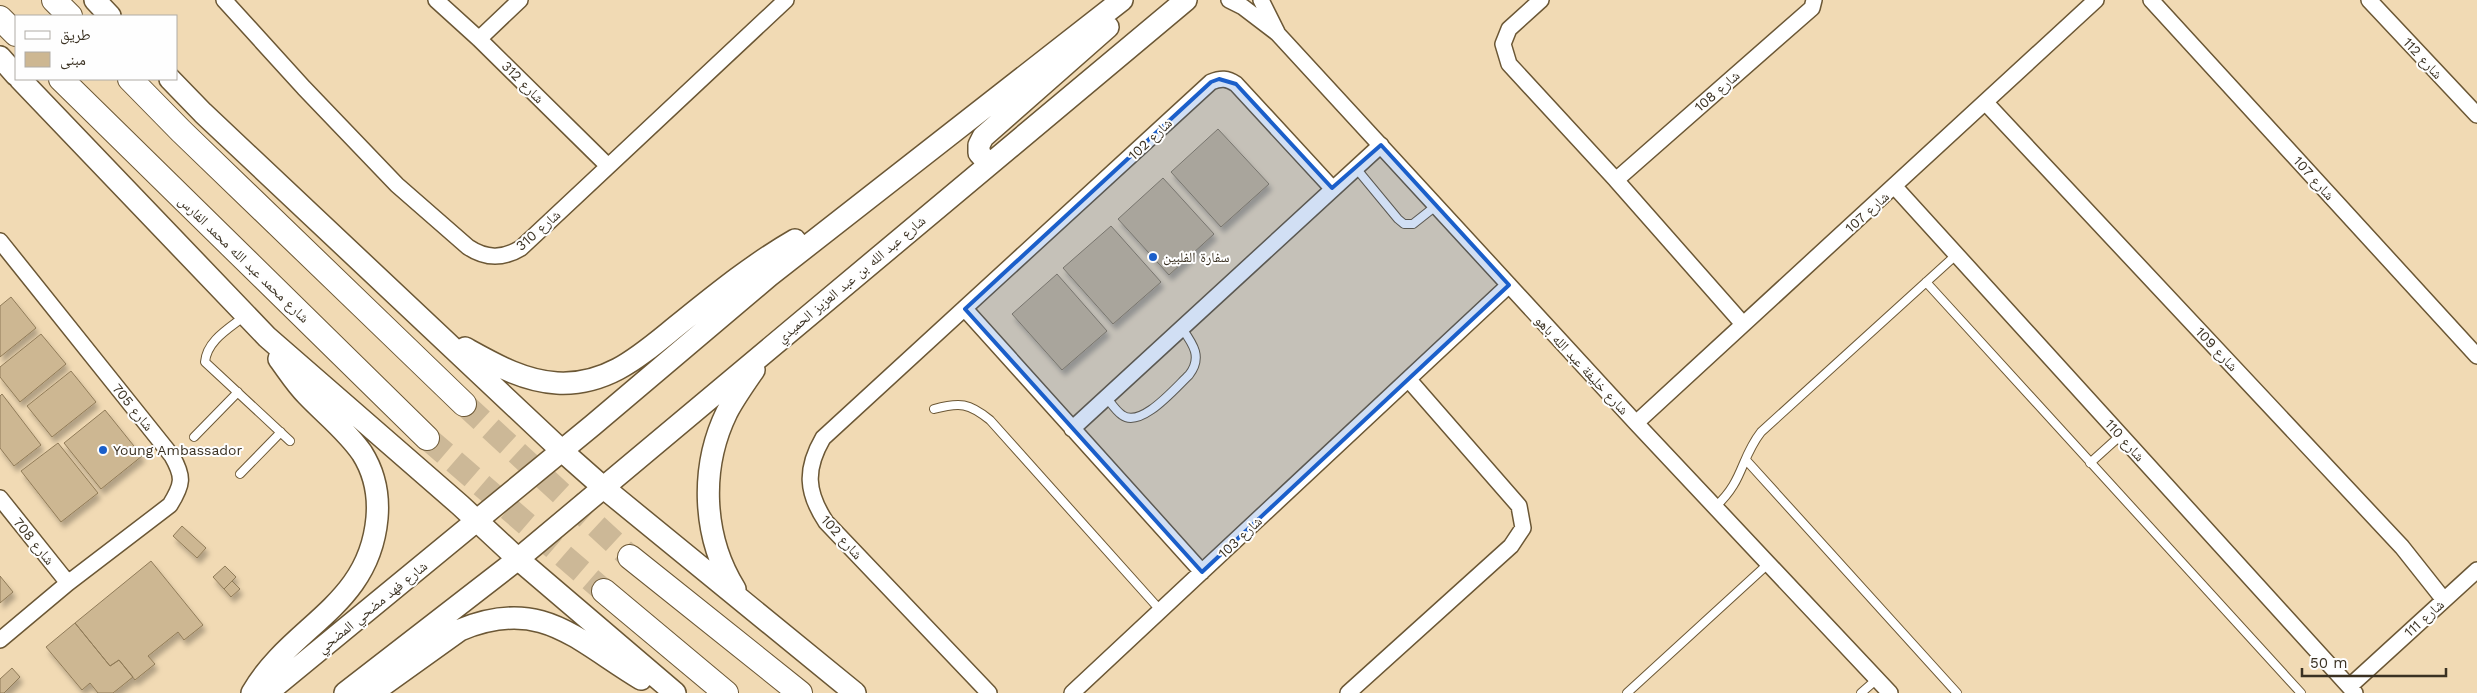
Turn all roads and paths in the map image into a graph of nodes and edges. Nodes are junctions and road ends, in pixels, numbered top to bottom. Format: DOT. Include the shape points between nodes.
graph roads {
  1 [pos="54,0"];
  2 [pos="95,0"];
  3 [pos="224,0"];
  4 [pos="436,0"];
  5 [pos="520,0"];
  6 [pos="786,0"];
  7 [pos="1122,0"];
  8 [pos="1134,0"];
  9 [pos="1186,0"];
  10 [pos="1229,0"];
  11 [pos="1261,0"];
  12 [pos="1541,0"];
  13 [pos="1814,0"];
  14 [pos="2096,0"];
  15 [pos="2151,0"];
  16 [pos="2369,0"];
  17 [pos="69,15"];
  18 [pos="109,15"];
  19 [pos="0,18"];
  20 [pos="15,33"];
  21 [pos="1277,34"];
  22 [pos="479,39"];
  23 [pos="0,57"];
  24 [pos="15,74"];
  25 [pos="21,80"];
  26 [pos="62,80"];
  27 [pos="131,80"];
  28 [pos="171,80"];
  29 [pos="1986,103"];
  30 [pos="2477,115"];
  31 [pos="1381,144"];
  32 [pos="989,164"];
  33 [pos="608,166"];
  34 [pos="1355,167"];
  35 [pos="1616,180"];
  36 [pos="1332,188"];
  37 [pos="1894,188"];
  38 [pos="859,205"];
  39 [pos="1437,205"];
  40 [pos="0,240"];
  41 [pos="1956,255"];
  42 [pos="1926,282"];
  43 [pos="1509,285"];
  44 [pos="965,310"];
  45 [pos="246,315"];
  46 [pos="1743,324"];
  47 [pos="1181,328"];
  48 [pos="441,336"];
  49 [pos="267,337"];
  50 [pos="774,344"];
  51 [pos="2477,356"];
  52 [pos="1408,380"];
  53 [pos="238,392"];
  54 [pos="1106,397"];
  55 [pos="464,404"];
  56 [pos="934,409"];
  57 [pos="1636,423"];
  58 [pos="1072,429"];
  59 [pos="281,432"];
  60 [pos="2121,435"];
  61 [pos="194,437"];
  62 [pos="427,438"];
  63 [pos="290,442"];
  64 [pos="561,450"];
  65 [pos="1746,460"];
  66 [pos="2090,463"];
  67 [pos="240,474"];
  68 [pos="604,488"];
  69 [pos="0,498"];
  70 [pos="1715,507"];
  71 [pos="476,520"];
  72 [pos="630,557"];
  73 [pos="518,559"];
  74 [pos="1768,564"];
  75 [pos="2477,570"];
  76 [pos="1202,572"];
  77 [pos="68,583"];
  78 [pos="604,592"];
  79 [pos="740,597"];
  80 [pos="2444,600"];
  81 [pos="1161,611"];
  82 [pos="0,640"];
  83 [pos="1877,679"];
  84 [pos="2349,691"];
  85 [pos="252,693"];
  86 [pos="267,693"];
  87 [pos="346,693"];
  88 [pos="372,693"];
  89 [pos="666,693"];
  90 [pos="675,693"];
  91 [pos="726,693"];
  92 [pos="800,693"];
  93 [pos="855,693"];
  94 [pos="989,693"];
  95 [pos="1072,693"];
  96 [pos="1348,693"];
  97 [pos="1627,693"];
  98 [pos="1861,693"];
  99 [pos="1890,693"];
  100 [pos="1957,693"];
  101 [pos="2301,693"];
  1 -- 17 [label="main road"];
  2 -- 18 [label="street"];
  3 -- 33 [label="street, شارع 310" via="397,185 476,252 485,256 504,256 521,248"];
  4 -- 22 [label="street, شارع 312"];
  5 -- 22 [label="street"];
  6 -- 33 [label="street, شارع 310"];
  7 -- 38 [label="street"];
  8 -- 32 [label="street" via="1079,54 983,137 979,153"];
  9 -- 32 [label="street, شارع عبد الله بن عبد العزيز الحميدي"];
  10 -- 21 [label="street, شارع خليفة عبد الله باهو"];
  11 -- 21 [label="street, شارع خليفة عبد الله باهو"];
  12 -- 35 [label="street" via="1509,29 1502,44 1508,64"];
  13 -- 35 [label="street, شارع 108" via="1812,8"];
  14 -- 29 [label="street, شارع 107"];
  15 -- 51 [label="street, شارع 107"];
  16 -- 30 [label="street, شارع 112"];
  19 -- 20 [label="main road"];
  21 -- 31 [label="street, شارع خليفة عبد الله باهو"];
  22 -- 33 [label="street, شارع 312"];
  23 -- 24 [label="street"];
  25 -- 45 [label="street"];
  26 -- 62 [label="main road, شارع محمد عبد الله محمد الفارس"];
  27 -- 55 [label="main road"];
  28 -- 48 [label="street"];
  29 -- 37 [label="street, شارع 107"];
  29 -- 80 [label="street, شارع 109" via="2396,540"];
  31 -- 34 [label="street"];
  31 -- 39 [label="street, شارع خليفة عبد الله باهو"];
  32 -- 50 [label="street, شارع عبد الله بن عبد العزيز الحميدي"];
  34 -- 36 [label="street"];
  34 -- 39 [label="lane" via="1404,224 1413,224"];
  35 -- 46 [label="street"];
  36 -- 44 [label="street, شارع 102" via="1236,84 1228,79 1219,79 1211,82"];
  36 -- 47 [label="street"];
  37 -- 41 [label="street, شارع 110"];
  37 -- 46 [label="street, شارع 107"];
  38 -- 48 [label="street" via="786,245 619,370 589,380 542,381 519,375"];
  38 -- 64 [label="street"];
  39 -- 43 [label="street, شارع خليفة عبد الله باهو"];
  40 -- 77 [label="street, شارع 705" via="172,456 182,480 170,505"];
  41 -- 42 [label="lane"];
  41 -- 60 [label="street, شارع 110"];
  42 -- 65 [label="lane" via="1761,432"];
  42 -- 66 [label="lane"];
  43 -- 52 [label="street, شارع 103"];
  43 -- 57 [label="street, شارع خليفة عبد الله باهو"];
  44 -- 58 [label="street"];
  44 -- 94 [label="street, شارع 102" via="823,438 814,454 811,490 816,507 826,522"];
  45 -- 49 [label="street"];
  45 -- 53 [label="lane" via="213,342 205,362"];
  46 -- 57 [label="street, شارع 107"];
  47 -- 54 [label="street"];
  47 -- 54 [label="lane" via="1192,343 1196,364 1189,375 1148,413 1135,419 1122,415"];
  48 -- 64 [label="street"];
  49 -- 71 [label="street"];
  49 -- 85 [label="street" via="297,384 362,453 374,481 377,509 371,548 355,583 272,664"];
  50 -- 68 [label="street, شارع عبد الله بن عبد العزيز الحميدي"];
  50 -- 79 [label="street" via="727,412 709,474 709,517 714,538 729,579"];
  52 -- 76 [label="street, شارع 103"];
  52 -- 96 [label="street" via="1518,506 1523,528 1511,546"];
  53 -- 59 [label="lane"];
  53 -- 61 [label="lane"];
  54 -- 58 [label="street"];
  56 -- 81 [label="lane" via="960,404 990,420"];
  57 -- 70 [label="street, شارع خليفة عبد الله باهو"];
  58 -- 76 [label="street"];
  59 -- 63 [label="lane"];
  59 -- 67 [label="lane"];
  60 -- 66 [label="lane"];
  60 -- 84 [label="street, شارع 110"];
  64 -- 68 [label="street"];
  64 -- 71 [label="street"];
  65 -- 70 [label="lane" via="1734,486"];
  65 -- 100 [label="lane"];
  66 -- 101 [label="lane"];
  68 -- 73 [label="street, شارع عبد الله بن عبد العزيز الحميدي"];
  68 -- 79 [label="street"];
  69 -- 77 [label="street, شارع 708"];
  70 -- 74 [label="street, شارع خليفة عبد الله باهو"];
  71 -- 73 [label="street"];
  71 -- 86 [label="street, شارع فهد مضحي المضحي"];
  72 -- 92 [label="main road"];
  73 -- 87 [label="street"];
  73 -- 90 [label="street"];
  74 -- 83 [label="street, شارع خليفة عبد الله باهو"];
  74 -- 97 [label="lane"];
  75 -- 80 [label="street, شارع 111"];
  76 -- 81 [label="street, شارع 103"];
  77 -- 82 [label="street, شارع 705"];
  78 -- 91 [label="main road"];
  79 -- 93 [label="street"];
  80 -- 84 [label="street, شارع 111"];
  81 -- 95 [label="street, شارع 103"];
  83 -- 98 [label="lane"];
  83 -- 99 [label="street, شارع خليفة عبد الله باهو"];
  88 -- 89 [label="street" via="460,630 512,618 528,618 559,627"];
}
